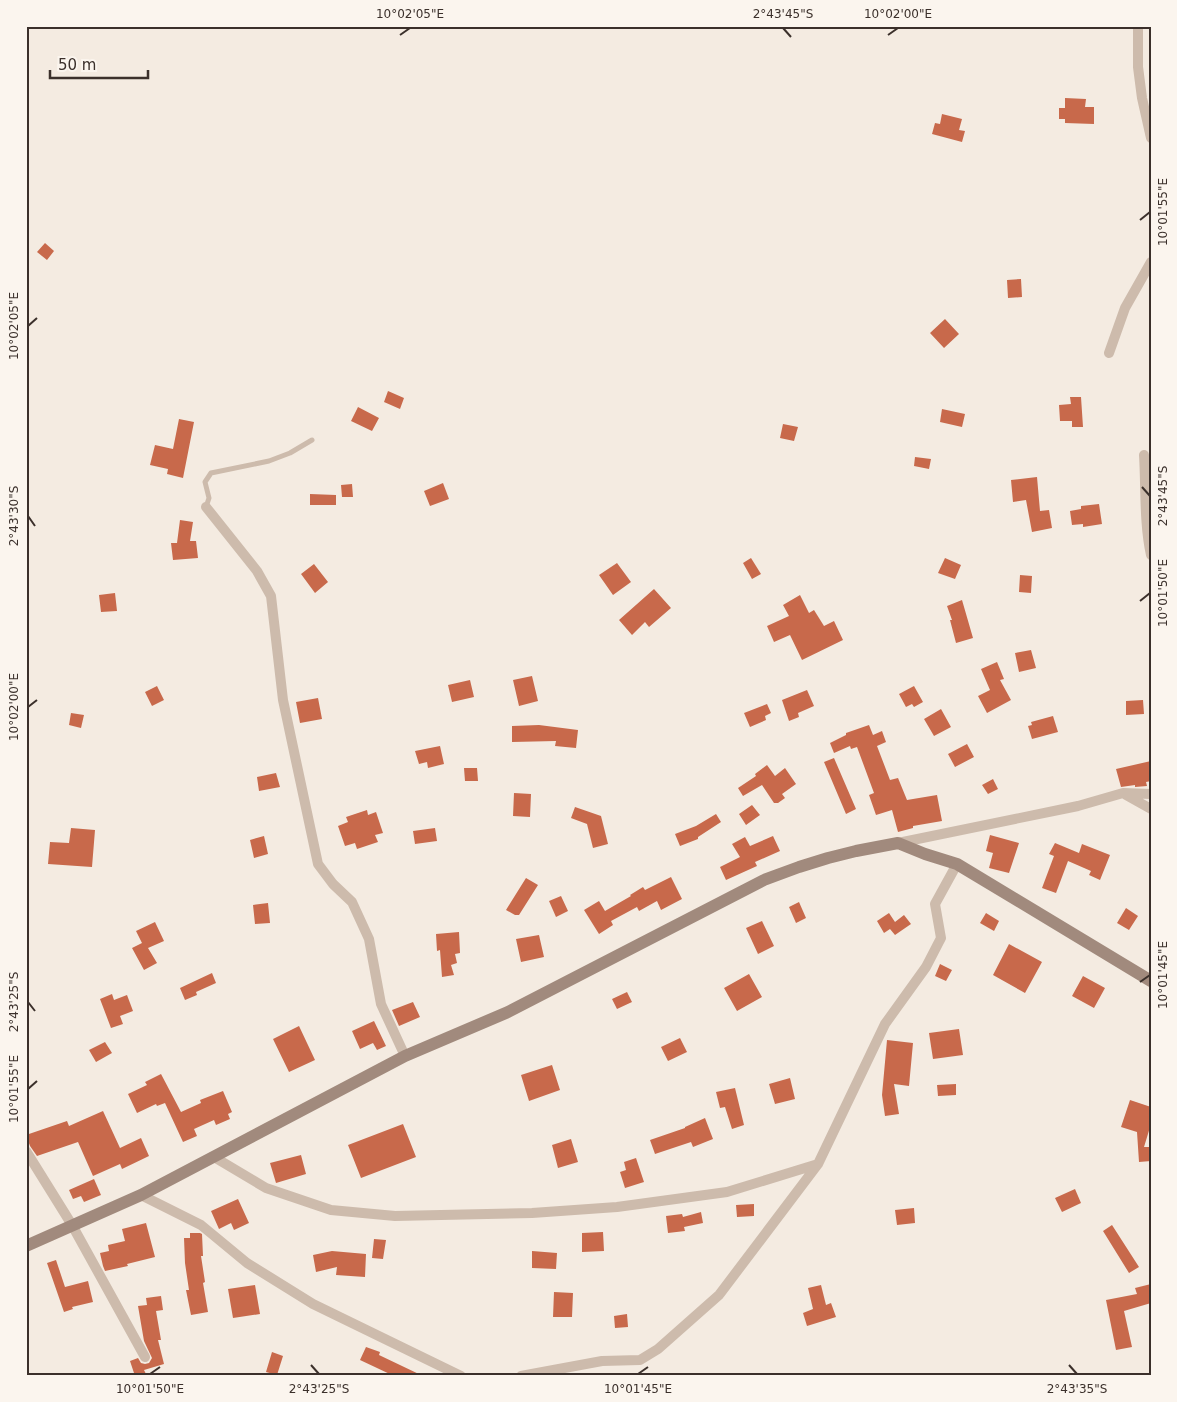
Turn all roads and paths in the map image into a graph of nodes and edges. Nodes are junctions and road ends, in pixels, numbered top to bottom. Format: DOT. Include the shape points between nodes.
graph roads {
  1 [pos="1138,26"];
  2 [pos="1151,138"];
  3 [pos="1151,262"];
  4 [pos="1109,353"];
  5 [pos="312,440"];
  6 [pos="1144,455"];
  7 [pos="206,507"];
  8 [pos="1151,555"];
  9 [pos="1124,793"];
  10 [pos="1151,794"];
  11 [pos="1151,809"];
  12 [pos="898,843"];
  13 [pos="957,864"];
  14 [pos="1151,981"];
  15 [pos="405,1056"];
  16 [pos="26,1151"];
  17 [pos="214,1157"];
  18 [pos="818,1164"];
  19 [pos="142,1195"];
  20 [pos="72,1225"];
  21 [pos="26,1246"];
  22 [pos="145,1357"];
  23 [pos="461,1376"];
  24 [pos="521,1376"];
  1 -- 2 [label="street" via="1138,67"];
  3 -- 4 [label="street" via="1125,308"];
  5 -- 7 [label="lane" via="269,462 211,473 205,482 209,498"];
  6 -- 8 [label="street"];
  7 -- 15 [label="street" via="258,571 271,596 283,700 318,864 352,902 369,939 381,1004"];
  9 -- 10 [label="street"];
  9 -- 11 [label="street"];
  9 -- 12 [label="street" via="1078,806"];
  12 -- 13 [label="street"];
  12 -- 15 [label="street" via="828,858 764,880 508,1012"];
  13 -- 14 [label="street"];
  13 -- 18 [label="street" via="935,904 941,938 926,967 886,1024"];
  15 -- 17 [label="street"];
  16 -- 20 [label="street"];
  17 -- 18 [label="street" via="266,1188 331,1210 395,1216 532,1213 617,1207 727,1192"];
  17 -- 19 [label="street"];
  18 -- 24 [label="street" via="719,1295 658,1349 640,1360 602,1361"];
  19 -- 20 [label="street"];
  19 -- 23 [label="street" via="200,1225 247,1263 313,1304"];
  20 -- 21 [label="street"];
  20 -- 22 [label="street"];
}
